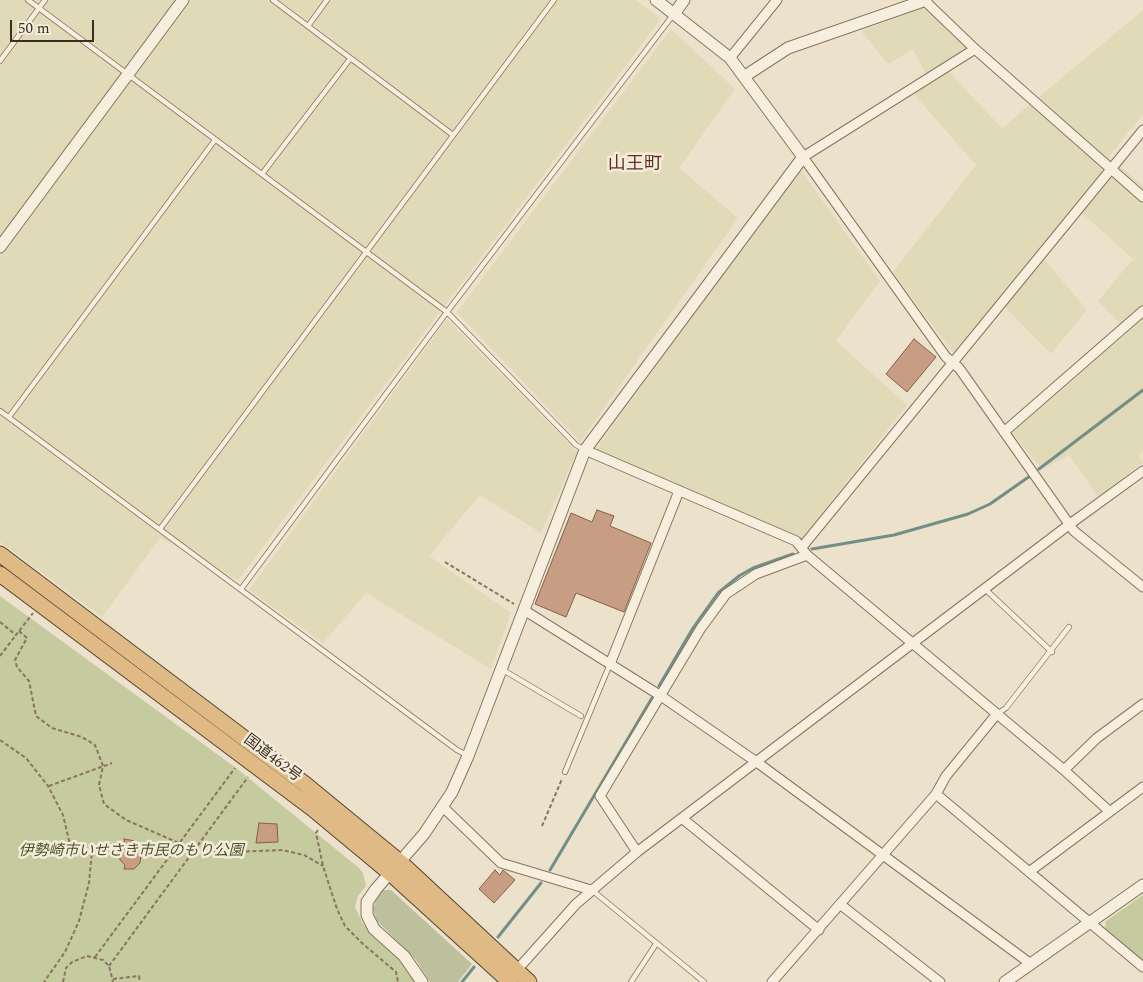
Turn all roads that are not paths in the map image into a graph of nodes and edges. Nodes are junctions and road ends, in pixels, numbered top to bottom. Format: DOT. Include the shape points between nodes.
graph roads {
  1 [pos="28,0"];
  2 [pos="45,0"];
  3 [pos="183,0"];
  4 [pos="273,0"];
  5 [pos="327,0"];
  6 [pos="554,0"];
  7 [pos="656,0"];
  8 [pos="684,0"];
  9 [pos="776,0"];
  10 [pos="925,0"];
  11 [pos="39,8"];
  12 [pos="674,14"];
  13 [pos="308,26"];
  14 [pos="975,49"];
  15 [pos="730,58"];
  16 [pos="350,59"];
  17 [pos="0,61"];
  18 [pos="128,73"];
  19 [pos="745,76"];
  20 [pos="1143,130"];
  21 [pos="453,135"];
  22 [pos="215,140"];
  23 [pos="803,157"];
  24 [pos="1111,169"];
  25 [pos="262,174"];
  26 [pos="1143,197"];
  27 [pos="0,246"];
  28 [pos="366,250"];
  29 [pos="1143,311"];
  30 [pos="447,312"];
  31 [pos="952,362"];
  32 [pos="0,410"];
  33 [pos="9,417"];
  34 [pos="1004,432"];
  35 [pos="585,450"];
  36 [pos="1143,471"];
  37 [pos="679,491"];
  38 [pos="1070,524"];
  39 [pos="160,529"];
  40 [pos="802,546"];
  41 [pos="0,554"];
  42 [pos="807,555"];
  43 [pos="0,574"];
  44 [pos="1143,587"];
  45 [pos="241,589"];
  46 [pos="985,590"];
  47 [pos="524,610"];
  48 [pos="1069,627"];
  49 [pos="912,645"];
  50 [pos="1052,652"];
  51 [pos="610,664"];
  52 [pos="501,669"];
  53 [pos="661,696"];
  54 [pos="1143,704"];
  55 [pos="996,714"];
  56 [pos="581,716"];
  57 [pos="468,756"];
  58 [pos="758,763"];
  59 [pos="1064,770"];
  60 [pos="565,772"];
  61 [pos="1143,787"];
  62 [pos="936,794"];
  63 [pos="443,807"];
  64 [pos="1109,811"];
  65 [pos="683,819"];
  66 [pos="637,852"];
  67 [pos="884,854"];
  68 [pos="395,868"];
  69 [pos="1029,872"];
  70 [pos="1143,885"];
  71 [pos="591,890"];
  72 [pos="841,905"];
  73 [pos="1090,922"];
  74 [pos="818,930"];
  75 [pos="656,944"];
  76 [pos="1031,964"];
  77 [pos="1143,967"];
  78 [pos="510,979"];
  79 [pos="422,982"];
  80 [pos="529,982"];
  81 [pos="631,982"];
  82 [pos="704,982"];
  83 [pos="772,982"];
  84 [pos="940,982"];
  85 [pos="1006,982"];
  1 -- 11 [label="lane"];
  2 -- 11 [label="lane"];
  3 -- 18 [label="street"];
  4 -- 13 [label="lane"];
  5 -- 13 [label="lane"];
  6 -- 21 [label="lane"];
  7 -- 12 [label="street"];
  8 -- 12 [label="street"];
  9 -- 15 [label="street"];
  10 -- 14 [label="street"];
  10 -- 19 [label="street" via="788,48"];
  11 -- 17 [label="lane"];
  11 -- 18 [label="lane"];
  12 -- 15 [label="street"];
  12 -- 30 [label="lane"];
  13 -- 16 [label="lane"];
  14 -- 23 [label="street"];
  14 -- 24 [label="street"];
  15 -- 19 [label="street"];
  16 -- 21 [label="lane"];
  16 -- 25 [label="lane"];
  18 -- 22 [label="lane"];
  18 -- 27 [label="street"];
  19 -- 23 [label="street"];
  20 -- 24 [label="street"];
  21 -- 28 [label="lane"];
  22 -- 25 [label="lane"];
  22 -- 33 [label="lane"];
  23 -- 31 [label="street"];
  23 -- 35 [label="street"];
  24 -- 26 [label="street"];
  24 -- 31 [label="street"];
  25 -- 28 [label="lane"];
  28 -- 30 [label="lane"];
  28 -- 39 [label="lane"];
  29 -- 34 [label="street"];
  30 -- 35 [label="lane" via="576,445"];
  30 -- 45 [label="lane"];
  31 -- 34 [label="street"];
  31 -- 40 [label="street"];
  32 -- 33 [label="lane"];
  33 -- 39 [label="lane"];
  34 -- 38 [label="street"];
  35 -- 37 [label="street"];
  35 -- 47 [label="street"];
  36 -- 38 [label="street"];
  37 -- 40 [label="street"];
  37 -- 51 [label="street"];
  38 -- 44 [label="street" via="1101,555"];
  38 -- 46 [label="street"];
  39 -- 45 [label="lane"];
  40 -- 42 [label="street"];
  41 -- 68 [label="highway, 国道462号" via="305,784"];
  42 -- 49 [label="street"];
  42 -- 53 [label="street" via="756,574 726,594 701,628"];
  43 -- 68 [label="highway, 国道462号"];
  45 -- 57 [label="lane"];
  46 -- 49 [label="street"];
  46 -- 50 [label="lane"];
  47 -- 51 [label="street"];
  47 -- 52 [label="street"];
  48 -- 50 [label="lane"];
  49 -- 55 [label="street"];
  49 -- 58 [label="street"];
  50 -- 55 [label="lane" via="1006,708"];
  51 -- 53 [label="street"];
  51 -- 60 [label="lane"];
  52 -- 56 [label="lane"];
  52 -- 57 [label="street"];
  53 -- 58 [label="street"];
  53 -- 66 [label="street" via="600,796"];
  54 -- 59 [label="street" via="1097,738"];
  55 -- 59 [label="street"];
  55 -- 62 [label="street" via="946,776"];
  57 -- 63 [label="street"];
  58 -- 65 [label="street"];
  58 -- 67 [label="street"];
  59 -- 64 [label="street"];
  61 -- 64 [label="street"];
  62 -- 67 [label="street"];
  62 -- 69 [label="street"];
  63 -- 68 [label="street"];
  63 -- 71 [label="street" via="501,863"];
  64 -- 69 [label="street"];
  65 -- 66 [label="street"];
  65 -- 74 [label="street"];
  66 -- 71 [label="street"];
  67 -- 72 [label="street"];
  67 -- 76 [label="street"];
  68 -- 78 [label="highway, 国道462号"];
  68 -- 79 [label="street" via="367,902 366,910 374,929 412,965"];
  69 -- 73 [label="street"];
  70 -- 73 [label="street"];
  71 -- 75 [label="lane"];
  71 -- 78 [label="street"];
  72 -- 74 [label="street"];
  72 -- 84 [label="street"];
  73 -- 76 [label="street"];
  73 -- 77 [label="street"];
  74 -- 83 [label="street"];
  75 -- 81 [label="lane"];
  75 -- 82 [label="lane"];
  76 -- 85 [label="street"];
  78 -- 80 [label="highway, 国道462号"];
}
